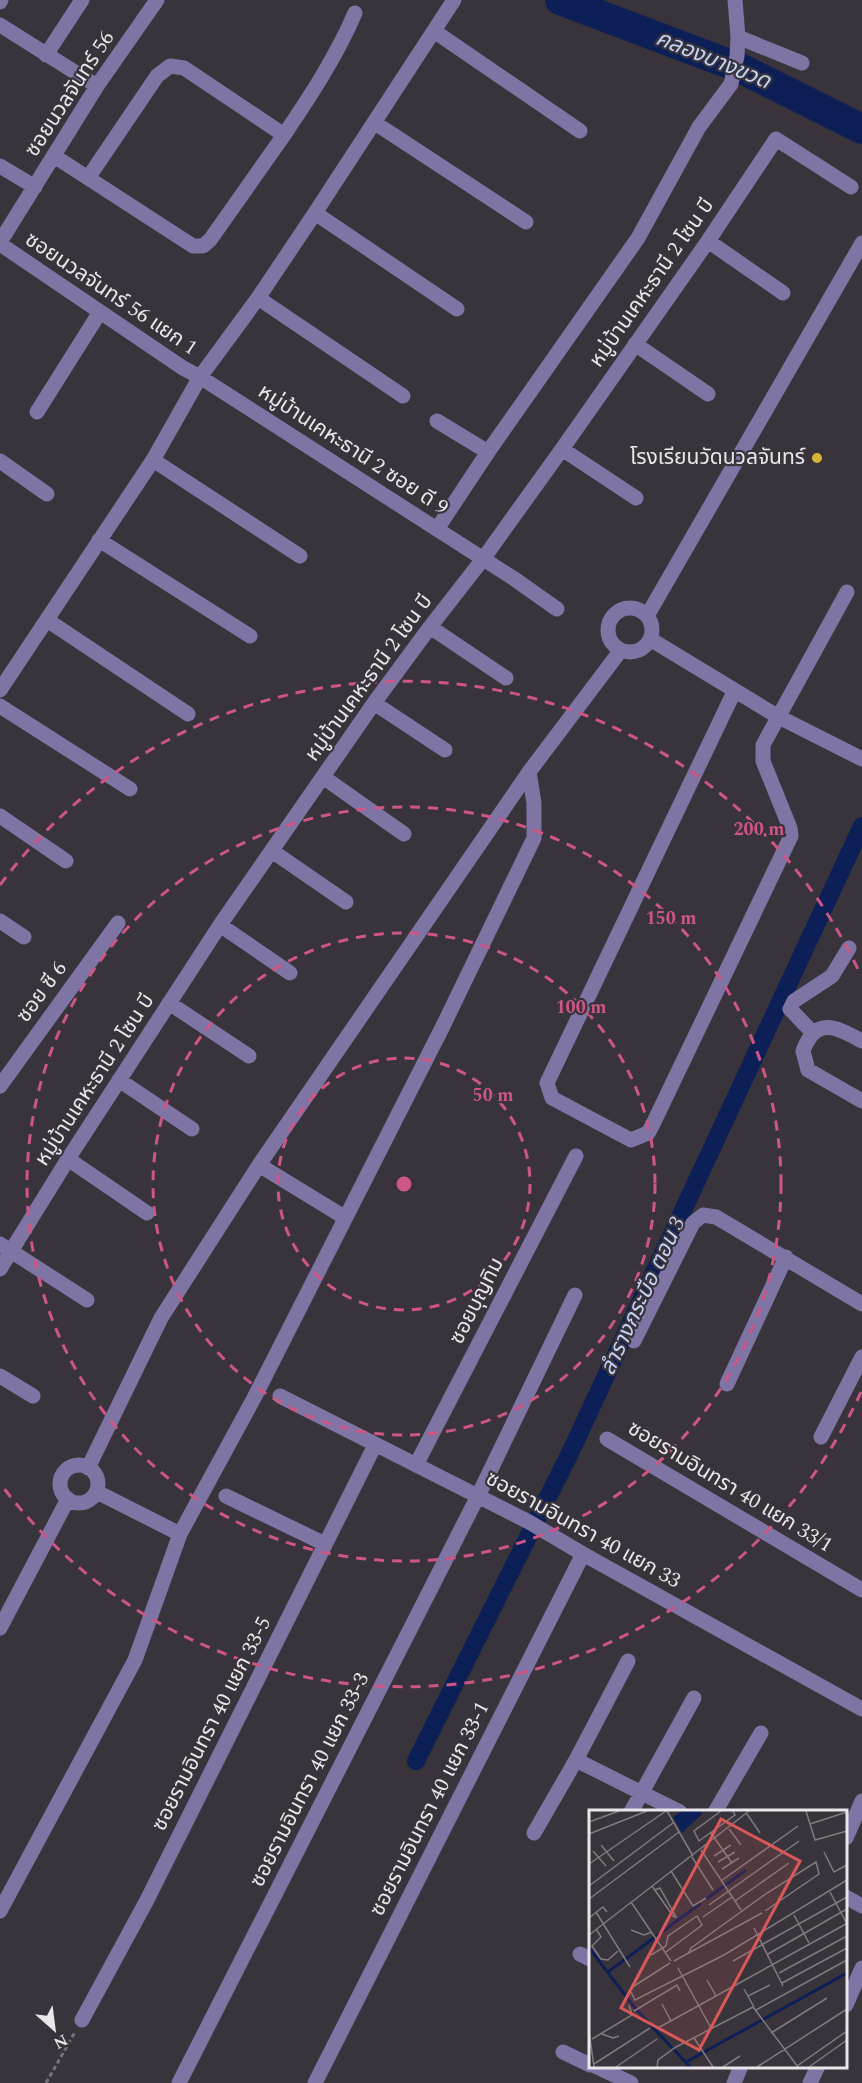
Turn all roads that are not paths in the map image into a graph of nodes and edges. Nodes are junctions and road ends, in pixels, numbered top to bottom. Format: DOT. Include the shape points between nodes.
graph roads {
  1 [pos="82,0"];
  2 [pos="158,0"];
  3 [pos="454,0"];
  4 [pos="735,0"];
  5 [pos="355,13"];
  6 [pos="0,26"];
  7 [pos="434,31"];
  8 [pos="738,37"];
  9 [pos="46,55"];
  10 [pos="802,63"];
  11 [pos="97,86"];
  12 [pos="375,123"];
  13 [pos="580,131"];
  14 [pos="284,135"];
  15 [pos="54,156"];
  16 [pos="0,166"];
  17 [pos="88,178"];
  18 [pos="35,187"];
  19 [pos="851,187"];
  20 [pos="315,213"];
  21 [pos="526,222"];
  22 [pos="708,241"];
  23 [pos="0,243"];
  24 [pos="862,243"];
  25 [pos="783,294"];
  26 [pos="258,298"];
  27 [pos="457,309"];
  28 [pos="100,312"];
  29 [pos="635,344"];
  30 [pos="200,376"];
  31 [pos="708,394"];
  32 [pos="403,396"];
  33 [pos="37,412"];
  34 [pos="437,421"];
  35 [pos="562,449"];
  36 [pos="488,452"];
  37 [pos="153,460"];
  38 [pos="0,461"];
  39 [pos="47,494"];
  40 [pos="636,498"];
  41 [pos="437,529"];
  42 [pos="99,540"];
  43 [pos="300,556"];
  44 [pos="483,559"];
  45 [pos="847,592"];
  46 [pos="557,609"];
  47 [pos="647,616"];
  48 [pos="47,620"];
  49 [pos="430,627"];
  50 [pos="250,636"];
  51 [pos="650,639"];
  52 [pos="621,650"];
  53 [pos="506,678"];
  54 [pos="0,690"];
  55 [pos="734,692"];
  56 [pos="374,703"];
  57 [pos="0,706"];
  58 [pos="188,714"];
  59 [pos="777,716"];
  60 [pos="445,750"];
  61 [pos="862,759"];
  62 [pos="529,772"];
  63 [pos="323,777"];
  64 [pos="130,789"];
  65 [pos="0,816"];
  66 [pos="404,834"];
  67 [pos="272,851"];
  68 [pos="66,861"];
  69 [pos="346,902"];
  70 [pos="0,921"];
  71 [pos="118,923"];
  72 [pos="220,925"];
  73 [pos="24,937"];
  74 [pos="849,948"];
  75 [pos="290,973"];
  76 [pos="169,1003"];
  77 [pos="813,1033"];
  78 [pos="860,1034"];
  79 [pos="249,1056"];
  80 [pos="119,1080"];
  81 [pos="0,1086"];
  82 [pos="862,1101"];
  83 [pos="192,1130"];
  84 [pos="576,1156"];
  85 [pos="68,1159"];
  86 [pos="259,1165"];
  87 [pos="147,1213"];
  88 [pos="344,1217"];
  89 [pos="5,1247"];
  90 [pos="786,1257"];
  91 [pos="0,1269"];
  92 [pos="575,1295"];
  93 [pos="87,1300"];
  94 [pos="862,1304"];
  95 [pos="634,1341"];
  96 [pos="862,1357"];
  97 [pos="0,1376"];
  98 [pos="727,1384"];
  99 [pos="33,1396"];
  100 [pos="280,1396"];
  101 [pos="821,1437"];
  102 [pos="607,1439"];
  103 [pos="375,1445"];
  104 [pos="416,1465"];
  105 [pos="88,1468"];
  106 [pos="97,1492"];
  107 [pos="226,1496"];
  108 [pos="478,1496"];
  109 [pos="68,1499"];
  110 [pos="180,1534"];
  111 [pos="325,1544"];
  112 [pos="583,1554"];
  113 [pos="862,1590"];
  114 [pos="0,1628"];
  115 [pos="628,1661"];
  116 [pos="694,1698"];
  117 [pos="862,1709"];
  118 [pos="761,1732"];
  119 [pos="576,1760"];
  120 [pos="641,1793"];
  121 [pos="862,1801"];
  122 [pos="632,1810"];
  123 [pos="676,1810"];
  124 [pos="716,1810"];
  125 [pos="534,1833"];
  126 [pos="847,1836"];
  127 [pos="847,1898"];
  128 [pos="862,1906"];
  129 [pos="0,1911"];
  130 [pos="862,1968"];
  131 [pos="847,2003"];
  132 [pos="82,2020"];
  133 [pos="563,2052"];
  134 [pos="589,2064"];
  135 [pos="597,2068"];
  136 [pos="741,2068"];
  137 [pos="818,2068"];
  138 [pos="179,2083"];
  139 [pos="315,2083"];
  140 [pos="631,2083"];
  141 [pos="734,2083"];
  142 [pos="810,2083"];
  1 -- 9 [label="street"];
  2 -- 11 [label="street, ซอยนวลจันทร์ 56"];
  3 -- 7 [label="street"];
  4 -- 8 [label="street"];
  5 -- 14 [label="street" via="327,70"];
  6 -- 9 [label="street"];
  7 -- 12 [label="street"];
  7 -- 13 [label="street"];
  8 -- 10 [label="street"];
  8 -- 36 [label="street" via="731,84 699,127 638,238"];
  9 -- 11 [label="street"];
  11 -- 15 [label="street, ซอยนวลจันทร์ 56"];
  12 -- 20 [label="street"];
  12 -- 21 [label="street"];
  14 -- 17 [label="street" via="203,246 193,246"];
  14 -- 17 [label="street" via="184,68 170,66 157,76"];
  15 -- 17 [label="street"];
  15 -- 18 [label="street, ซอยนวลจันทร์ 56"];
  16 -- 18 [label="street"];
  18 -- 23 [label="street, ซอยนวลจันทร์ 56"];
  19 -- 22 [label="street, หมู่บ้านเคหะธานี 2 โซน บี" via="776,139"];
  20 -- 26 [label="street"];
  20 -- 27 [label="street"];
  22 -- 25 [label="street"];
  22 -- 29 [label="street, หมู่บ้านเคหะธานี 2 โซน บี"];
  23 -- 28 [label="street, ซอยนวลจันทร์ 56 แยก 1"];
  24 -- 47 [label="street"];
  26 -- 30 [label="street"];
  26 -- 32 [label="street"];
  28 -- 30 [label="street, ซอยนวลจันทร์ 56 แยก 1"];
  28 -- 33 [label="street"];
  29 -- 31 [label="street"];
  29 -- 35 [label="street, หมู่บ้านเคหะธานี 2 โซน บี"];
  30 -- 37 [label="street"];
  30 -- 41 [label="street, หมู่บ้านเคหะธานี 2 ซอย ดี 9"];
  34 -- 36 [label="street"];
  35 -- 40 [label="street"];
  35 -- 44 [label="street, หมู่บ้านเคหะธานี 2 โซน บี"];
  36 -- 41 [label="street"];
  37 -- 42 [label="street"];
  37 -- 43 [label="street"];
  38 -- 39 [label="street"];
  41 -- 44 [label="street, หมู่บ้านเคหะธานี 2 ซอย ดี 9"];
  42 -- 48 [label="street"];
  42 -- 50 [label="street"];
  44 -- 46 [label="street, หมู่บ้านเคหะธานี 2 ซอย ดี 9"];
  44 -- 49 [label="street, หมู่บ้านเคหะธานี 2 โซน บี"];
  45 -- 59 [label="street"];
  47 -- 51 [label="street" via="651,623"];
  47 -- 52 [label="street" via="626,608 612,616 609,639"];
  48 -- 54 [label="street"];
  48 -- 58 [label="street"];
  49 -- 53 [label="street"];
  49 -- 56 [label="street, หมู่บ้านเคหะธานี 2 โซน บี"];
  51 -- 52 [label="street" via="641,649"];
  51 -- 55 [label="street"];
  52 -- 62 [label="street"];
  55 -- 59 [label="street"];
  55 -- 59 [label="street" via="547,1083 552,1098 631,1140 648,1133 652,1126 791,836 763,761 763,745"];
  56 -- 60 [label="street"];
  56 -- 63 [label="street, หมู่บ้านเคหะธานี 2 โซน บี"];
  57 -- 64 [label="street"];
  59 -- 61 [label="street"];
  62 -- 86 [label="street"];
  62 -- 88 [label="street" via="534,838"];
  63 -- 66 [label="street"];
  63 -- 67 [label="street, หมู่บ้านเคหะธานี 2 โซน บี"];
  65 -- 68 [label="street"];
  67 -- 69 [label="street"];
  67 -- 72 [label="street, หมู่บ้านเคหะธานี 2 โซน บี"];
  70 -- 73 [label="street"];
  71 -- 81 [label="street, ซอย ซี 6"];
  72 -- 75 [label="street"];
  72 -- 76 [label="street, หมู่บ้านเคหะธานี 2 โซน บี"];
  74 -- 77 [label="street" via="832,975 794,1001 790,1009"];
  76 -- 79 [label="street"];
  76 -- 80 [label="street, หมู่บ้านเคหะธานี 2 โซน บี"];
  77 -- 78 [label="street" via="822,1027"];
  77 -- 82 [label="street" via="803,1051 808,1070"];
  80 -- 83 [label="street"];
  80 -- 85 [label="street, หมู่บ้านเคหะธานี 2 โซน บี"];
  84 -- 104 [label="street, ซอยบุญทิม"];
  85 -- 87 [label="street"];
  85 -- 89 [label="street, หมู่บ้านเคหะธานี 2 โซน บี"];
  86 -- 88 [label="street"];
  86 -- 105 [label="street" via="161,1318"];
  88 -- 110 [label="street" via="254,1398"];
  89 -- 91 [label="street, หมู่บ้านเคหะธานี 2 โซน บี"];
  89 -- 93 [label="street"];
  90 -- 94 [label="street"];
  90 -- 95 [label="street" via="716,1217 703,1215 693,1223"];
  90 -- 98 [label="street"];
  92 -- 108 [label="street, ซอยรามอินทรา 40 แยก 33-3"];
  96 -- 101 [label="street"];
  97 -- 99 [label="street"];
  100 -- 103 [label="street, ซอยรามอินทรา 40 แยก 33"];
  102 -- 113 [label="street, ซอยรามอินทรา 40 แยก 33/1"];
  103 -- 104 [label="street, ซอยรามอินทรา 40 แยก 33"];
  103 -- 111 [label="street, ซอยรามอินทรา 40 แยก 33-5"];
  104 -- 108 [label="street, ซอยรามอินทรา 40 แยก 33"];
  105 -- 106 [label="street" via="98,1481"];
  105 -- 109 [label="street" via="77,1466 63,1474 61,1490"];
  106 -- 109 [label="street" via="84,1502"];
  106 -- 110 [label="street"];
  107 -- 111 [label="street"];
  108 -- 112 [label="street, ซอยรามอินทรา 40 แยก 33"];
  108 -- 138 [label="street, ซอยรามอินทรา 40 แยก 33-3"];
  109 -- 114 [label="street"];
  110 -- 129 [label="street" via="135,1660"];
  111 -- 132 [label="street, ซอยรามอินทรา 40 แยก 33-5" via="147,1900"];
  112 -- 117 [label="street, ซอยรามอินทรา 40 แยก 33"];
  112 -- 139 [label="street, ซอยรามอินทรา 40 แยก 33-1"];
  115 -- 119 [label="street"];
  116 -- 120 [label="street"];
  118 -- 124 [label="street"];
  119 -- 120 [label="street"];
  119 -- 125 [label="street"];
  120 -- 122 [label="street"];
  120 -- 123 [label="street"];
  121 -- 126 [label="street"];
  127 -- 128 [label="street"];
  130 -- 131 [label="street"];
  133 -- 134 [label="street"];
  135 -- 140 [label="street"];
  136 -- 141 [label="street"];
  137 -- 142 [label="street"];
}
